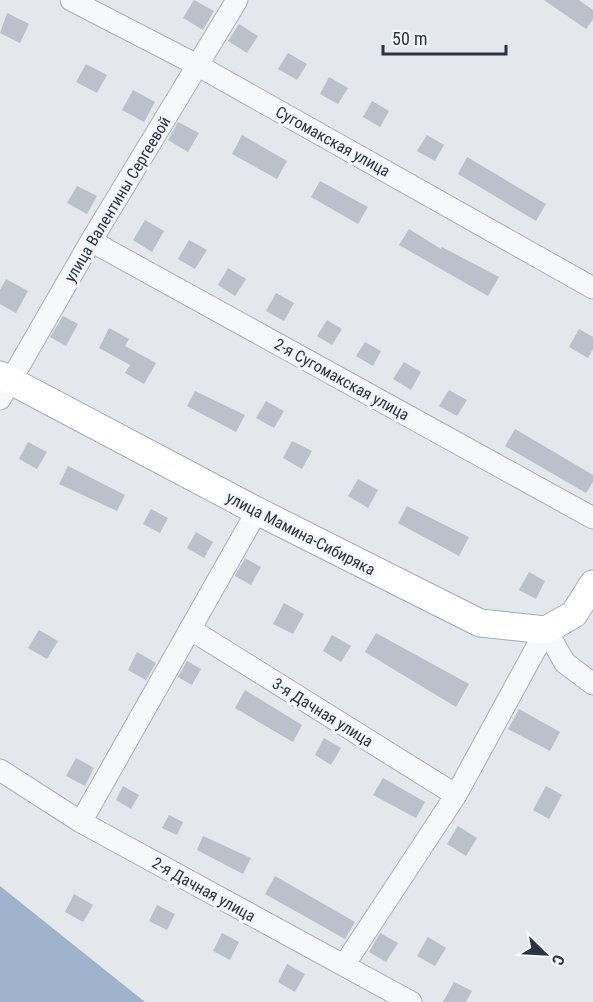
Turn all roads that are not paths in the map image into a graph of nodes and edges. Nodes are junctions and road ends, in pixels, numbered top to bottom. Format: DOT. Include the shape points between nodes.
graph roads {
  1 [pos="70,0"];
  2 [pos="237,0"];
  3 [pos="197,65"];
  4 [pos="91,241"];
  5 [pos="593,288"];
  6 [pos="4,386"];
  7 [pos="257,511"];
  8 [pos="593,518"];
  9 [pos="593,584"];
  10 [pos="190,629"];
  11 [pos="546,630"];
  12 [pos="593,684"];
  13 [pos="0,770"];
  14 [pos="456,795"];
  15 [pos="81,822"];
  16 [pos="344,965"];
  17 [pos="411,1002"];
  1 -- 3 [label="street, Сугомакская улица"];
  2 -- 3 [label="street, улица Валентины Сергеевой"];
  3 -- 4 [label="street, улица Валентины Сергеевой"];
  3 -- 5 [label="street, Сугомакская улица"];
  4 -- 6 [label="street, улица Валентины Сергеевой"];
  4 -- 8 [label="street, 2-я Сугомакская улица"];
  6 -- 7 [label="main road, улица Мамина-Сибиряка"];
  7 -- 10 [label="street"];
  7 -- 11 [label="main road, улица Мамина-Сибиряка" via="480,623"];
  9 -- 11 [label="main road" via="574,614"];
  10 -- 14 [label="street, 3-я Дачная улица"];
  10 -- 15 [label="street"];
  11 -- 12 [label="street" via="565,663"];
  11 -- 14 [label="street"];
  13 -- 15 [label="street, 2-я Дачная улица"];
  14 -- 16 [label="street"];
  15 -- 16 [label="street, 2-я Дачная улица"];
  16 -- 17 [label="street, 2-я Дачная улица"];
}
